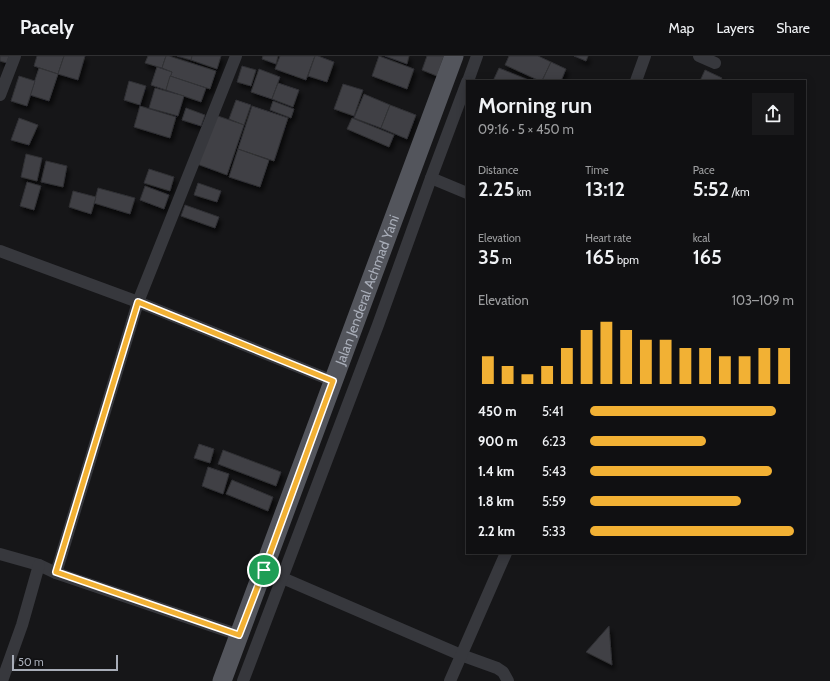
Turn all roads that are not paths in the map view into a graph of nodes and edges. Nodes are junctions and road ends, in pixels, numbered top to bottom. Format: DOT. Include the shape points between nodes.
graph roads {
  1 [pos="15,56"];
  2 [pos="236,56"];
  3 [pos="454,56"];
  4 [pos="477,56"];
  5 [pos="645,56"];
  6 [pos="699,56"];
  7 [pos="715,63"];
  8 [pos="468,80"];
  9 [pos="636,80"];
  10 [pos="466,85"];
  11 [pos="0,95"];
  12 [pos="431,178"];
  13 [pos="466,193"];
  14 [pos="0,251"];
  15 [pos="138,302"];
  16 [pos="333,381"];
  17 [pos="0,554"];
  18 [pos="506,554"];
  19 [pos="39,565"];
  20 [pos="264,570"];
  21 [pos="56,572"];
  22 [pos="283,578"];
  23 [pos="239,635"];
  24 [pos="461,655"];
  25 [pos="230,660"];
  26 [pos="248,668"];
  27 [pos="2,681"];
  28 [pos="222,681"];
  29 [pos="243,681"];
  30 [pos="450,681"];
  31 [pos="508,681"];
  1 -- 11 [label="street"];
  2 -- 15 [label="street"];
  3 -- 16 [label="main road, Jalan Jenderal Achmad Yani"];
  4 -- 8 [label="street"];
  5 -- 9 [label="street"];
  6 -- 7 [label="street"];
  10 -- 12 [label="street"];
  12 -- 13 [label="street"];
  12 -- 22 [label="street"];
  14 -- 15 [label="street"];
  15 -- 16 [label="street"];
  15 -- 21 [label="street"];
  16 -- 20 [label="main road, Jalan Jenderal Achmad Yani"];
  17 -- 19 [label="street"];
  18 -- 24 [label="street"];
  19 -- 21 [label="street"];
  19 -- 27 [label="street" via="22,625"];
  20 -- 22 [label="street"];
  20 -- 23 [label="main road, Jalan Jenderal Achmad Yani"];
  21 -- 23 [label="street"];
  22 -- 24 [label="street"];
  22 -- 26 [label="street"];
  23 -- 25 [label="main road, Jalan Jenderal Achmad Yani"];
  24 -- 30 [label="street"];
  24 -- 31 [label="street" via="497,668"];
  25 -- 26 [label="street"];
  25 -- 28 [label="main road, Jalan Jenderal Achmad Yani"];
  26 -- 29 [label="street"];
}
